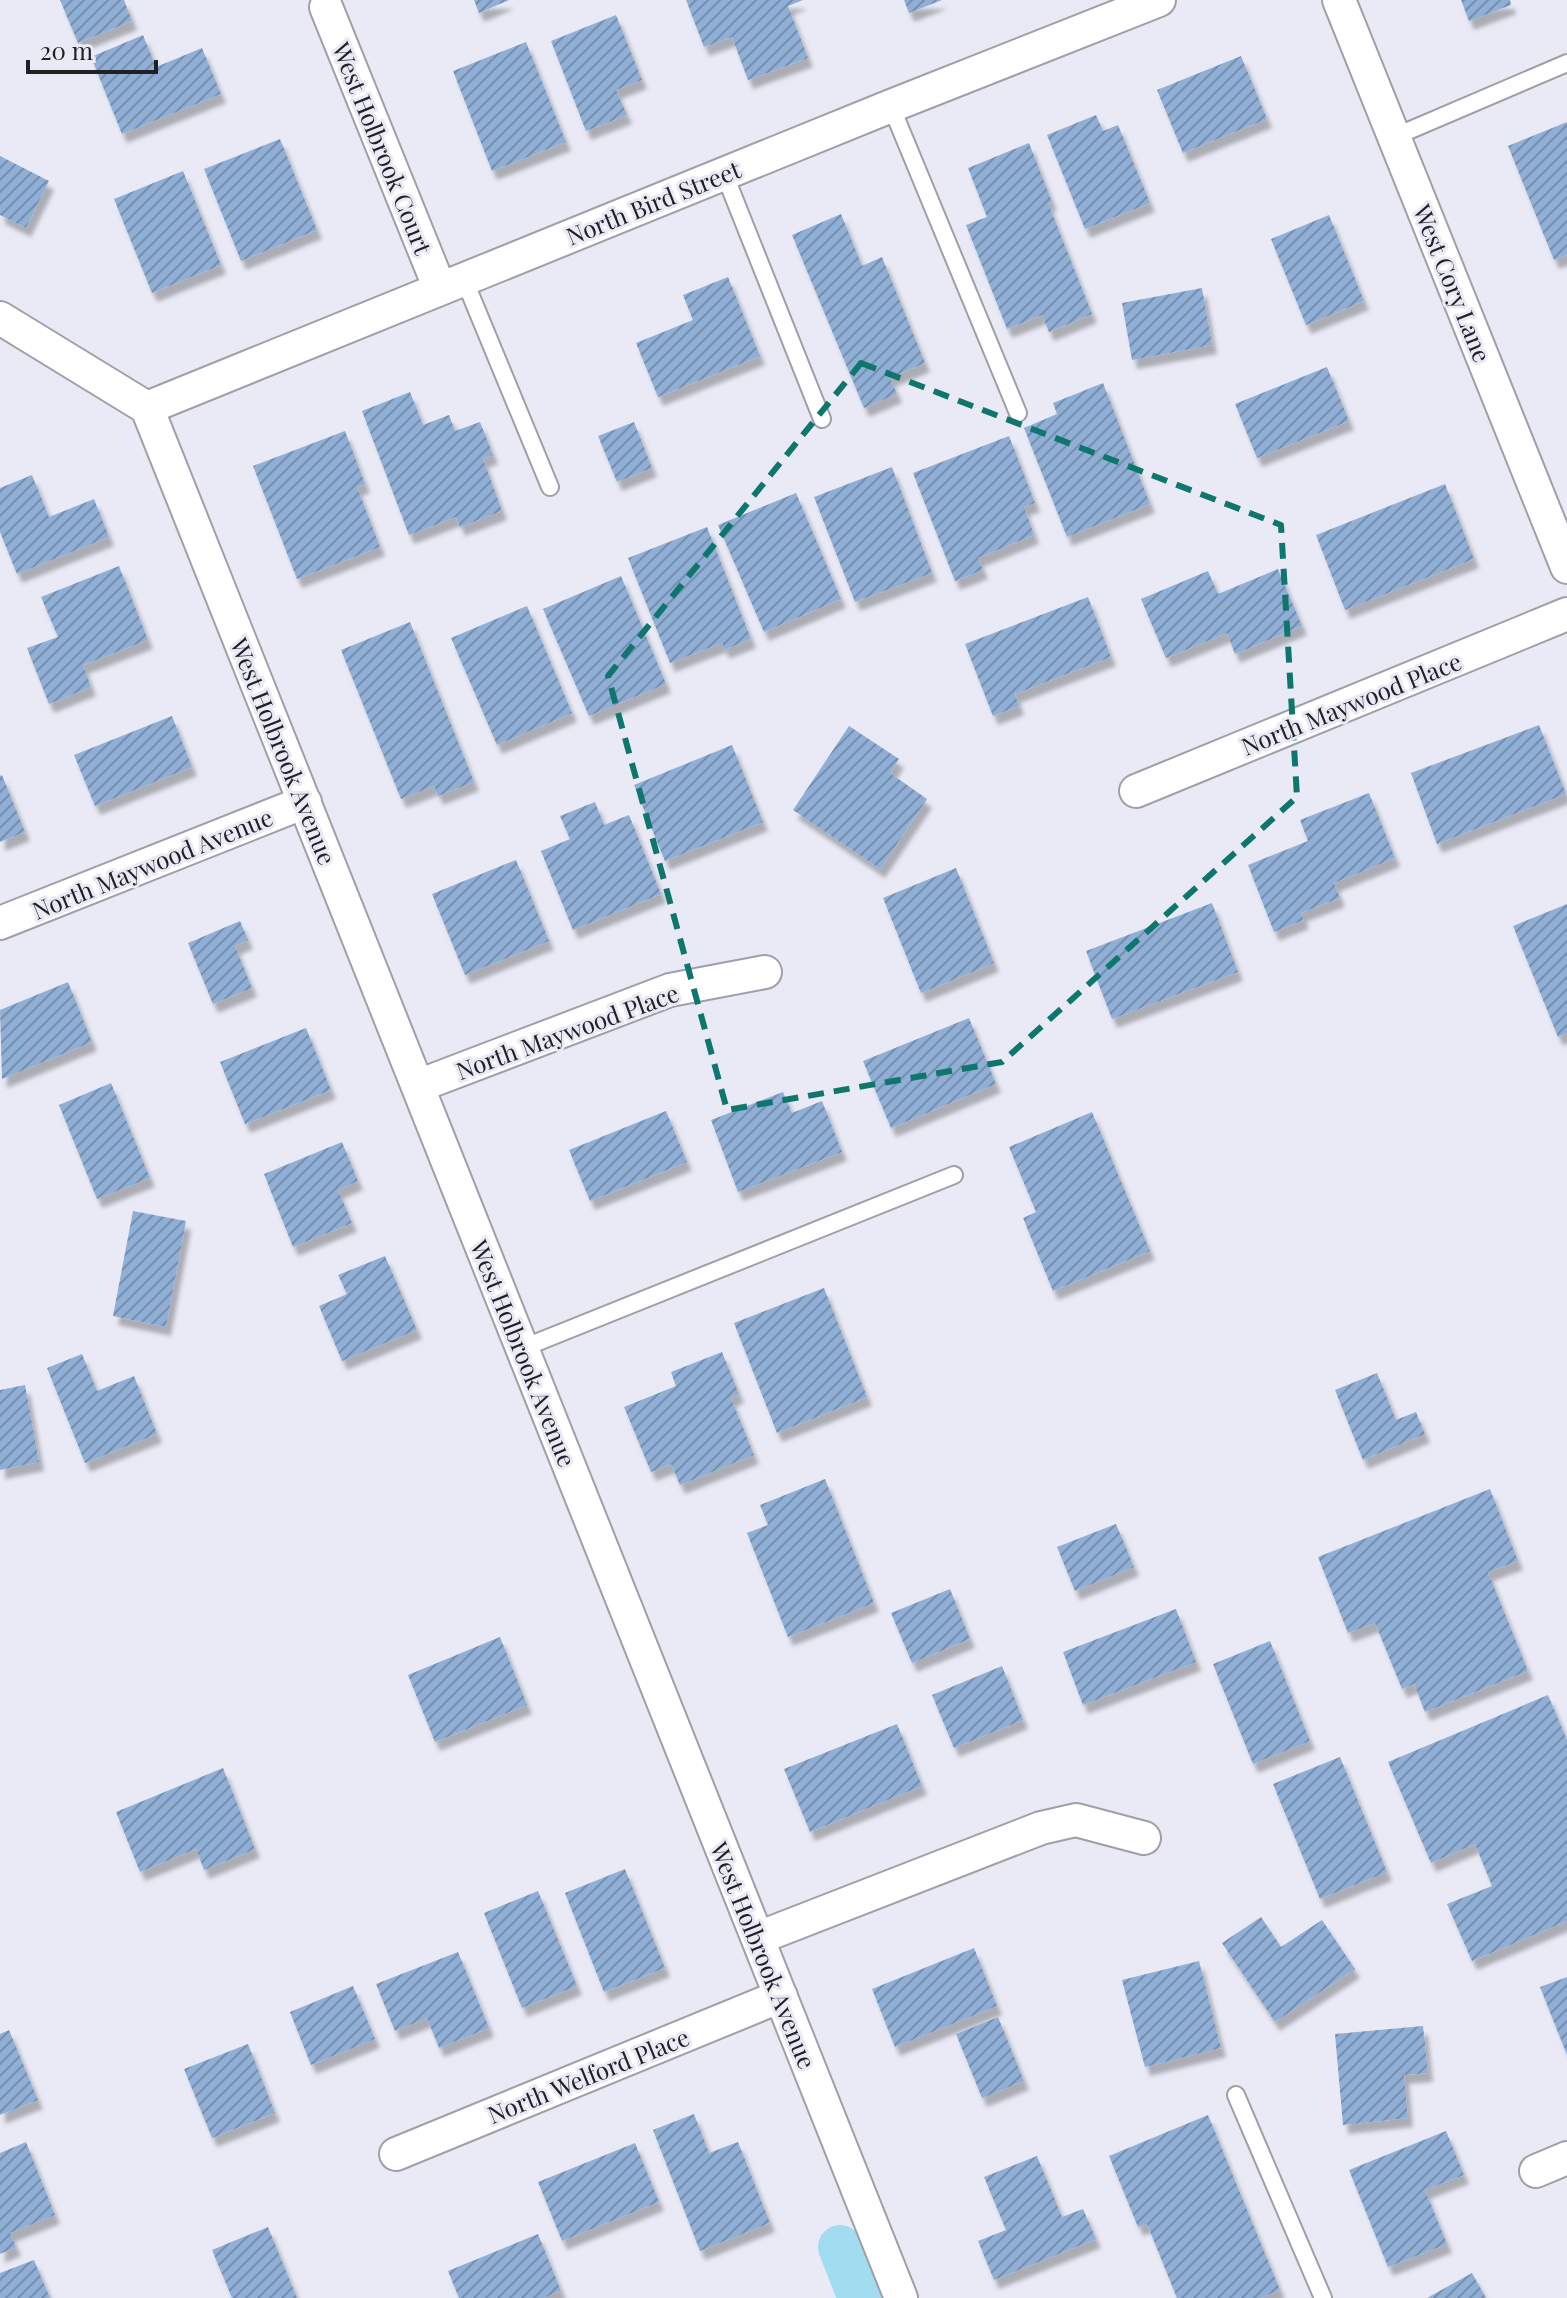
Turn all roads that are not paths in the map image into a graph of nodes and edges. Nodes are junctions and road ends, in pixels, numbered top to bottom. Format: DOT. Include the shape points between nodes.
graph roads {
  1 [pos="1159,0"];
  2 [pos="1339,0"];
  3 [pos="326,7"];
  4 [pos="1567,63"];
  5 [pos="891,106"];
  6 [pos="1394,137"];
  7 [pos="724,173"];
  8 [pos="452,284"];
  9 [pos="0,318"];
  10 [pos="147,408"];
  11 [pos="1018,413"];
  12 [pos="822,419"];
  13 [pos="550,487"];
  14 [pos="1567,567"];
  15 [pos="1567,614"];
  16 [pos="1136,791"];
  17 [pos="305,802"];
  18 [pos="0,923"];
  19 [pos="765,972"];
  20 [pos="418,1086"];
  21 [pos="954,1175"];
  22 [pos="523,1348"];
  23 [pos="1144,1838"];
  24 [pos="758,1938"];
  25 [pos="781,1996"];
  26 [pos="1236,2095"];
  27 [pos="396,2154"];
  28 [pos="1567,2158"];
  29 [pos="1536,2171"];
  30 [pos="901,2298"];
  31 [pos="1323,2298"];
  1 -- 5 [label="street, North Bird Street"];
  2 -- 6 [label="street, West Cory Lane"];
  3 -- 8 [label="street, West Holbrook Court"];
  4 -- 6 [label="lane"];
  5 -- 7 [label="street, North Bird Street"];
  5 -- 11 [label="lane"];
  6 -- 14 [label="street, West Cory Lane"];
  7 -- 8 [label="street, North Bird Street"];
  7 -- 12 [label="lane"];
  8 -- 10 [label="street, North Bird Street"];
  8 -- 13 [label="lane"];
  9 -- 10 [label="street"];
  10 -- 17 [label="street, West Holbrook Avenue"];
  15 -- 16 [label="street, North Maywood Place"];
  17 -- 18 [label="street, North Maywood Avenue"];
  17 -- 20 [label="street, West Holbrook Avenue"];
  19 -- 20 [label="street, North Maywood Place" via="670,990"];
  20 -- 22 [label="street, West Holbrook Avenue"];
  21 -- 22 [label="lane"];
  22 -- 24 [label="street, West Holbrook Avenue"];
  23 -- 24 [label="street" via="1076,1820 1041,1828"];
  24 -- 25 [label="street, West Holbrook Avenue"];
  25 -- 27 [label="street, North Welford Place"];
  25 -- 30 [label="street, West Holbrook Avenue"];
  26 -- 31 [label="lane"];
  28 -- 29 [label="street"];
}
